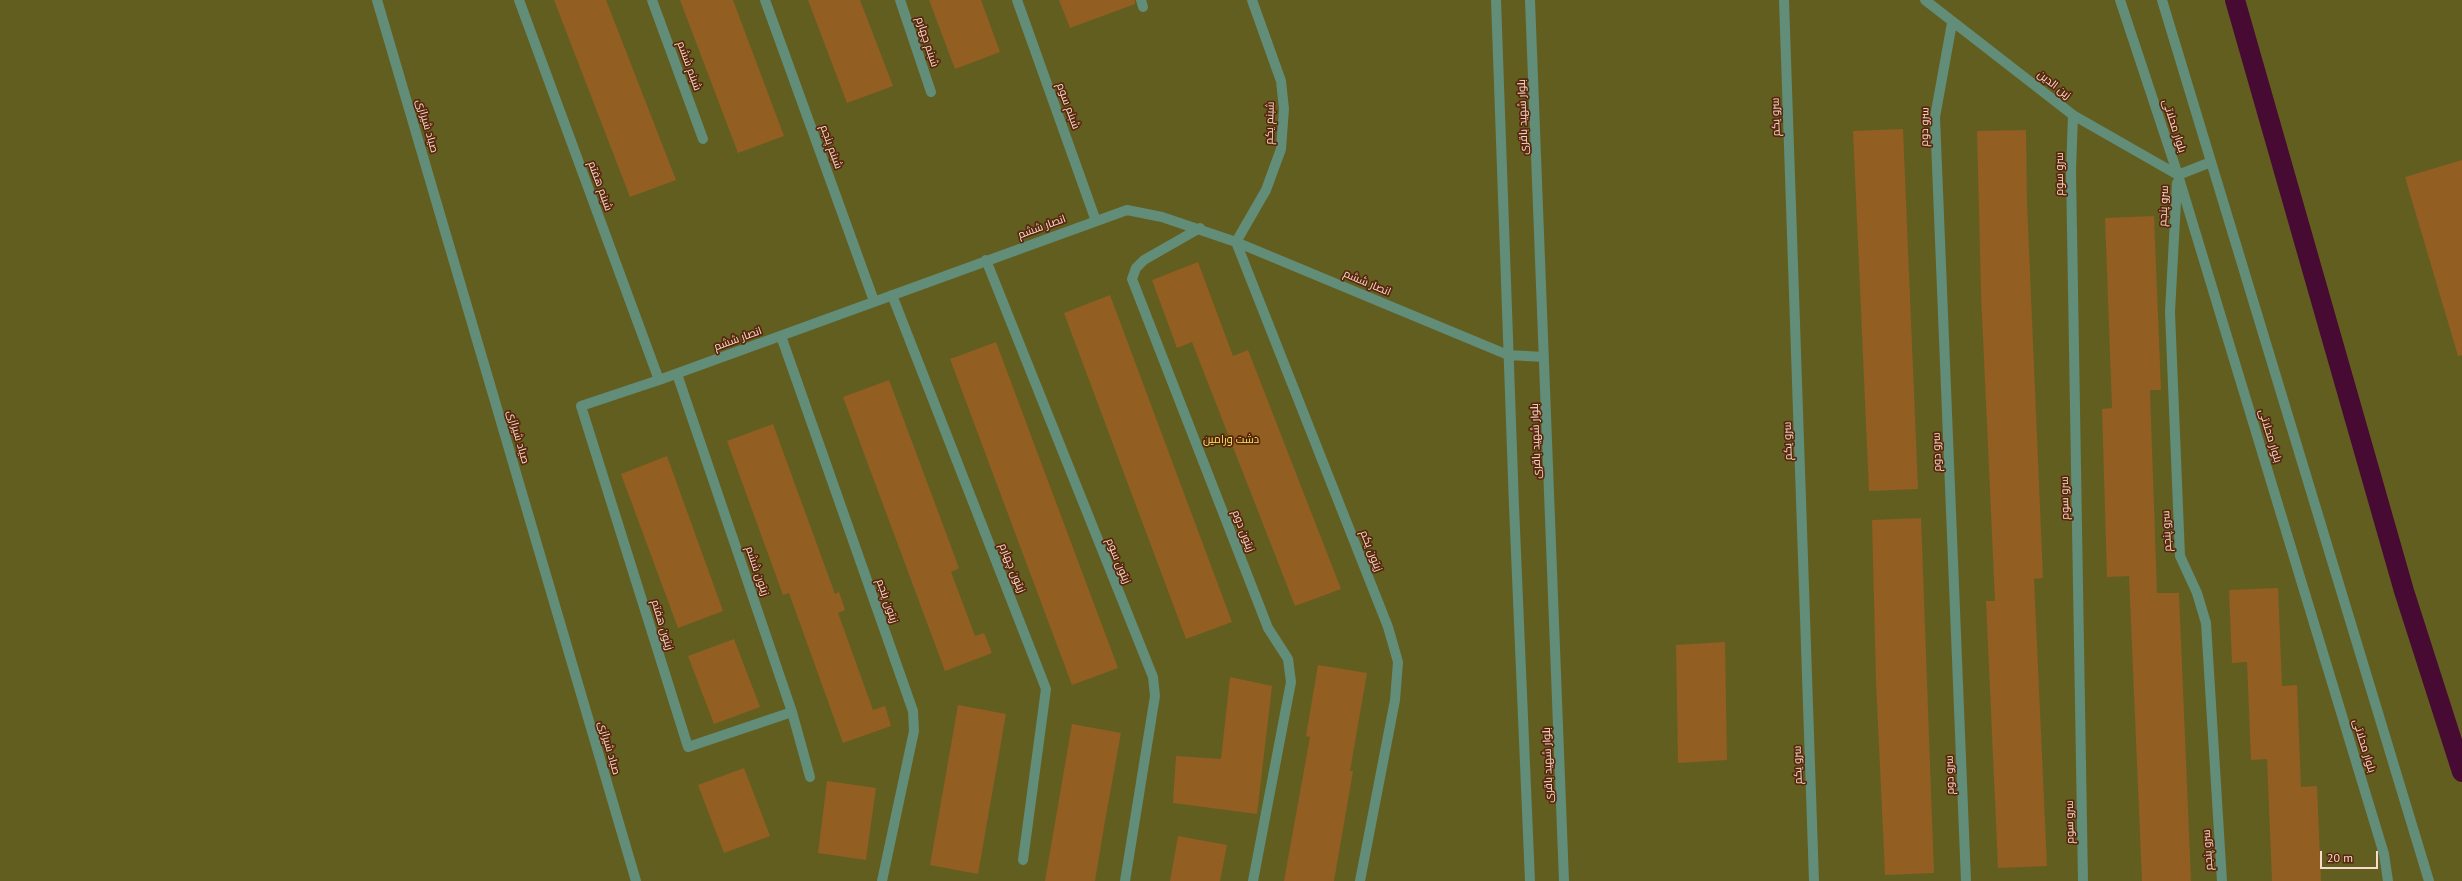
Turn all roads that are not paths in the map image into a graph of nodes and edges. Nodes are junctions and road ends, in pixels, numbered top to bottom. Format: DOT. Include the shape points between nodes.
graph roads {
  1 [pos="377,0"];
  2 [pos="519,0"];
  3 [pos="652,0"];
  4 [pos="765,0"];
  5 [pos="900,0"];
  6 [pos="1017,0"];
  7 [pos="1252,0"];
  8 [pos="1496,0"];
  9 [pos="1530,0"];
  10 [pos="1784,0"];
  11 [pos="1925,0"];
  12 [pos="2120,0"];
  13 [pos="2162,0"];
  14 [pos="1952,23"];
  15 [pos="931,92"];
  16 [pos="2073,115"];
  17 [pos="703,139"];
  18 [pos="2211,162"];
  19 [pos="2178,175"];
  20 [pos="1096,221"];
  21 [pos="1200,228"];
  22 [pos="1236,242"];
  23 [pos="986,260"];
  24 [pos="892,295"];
  25 [pos="874,301"];
  26 [pos="781,336"];
  27 [pos="1508,355"];
  28 [pos="1544,357"];
  29 [pos="677,374"];
  30 [pos="659,380"];
  31 [pos="581,406"];
  32 [pos="792,712"];
  33 [pos="810,777"];
  34 [pos="1023,860"];
  35 [pos="636,881"];
  36 [pos="882,881"];
  37 [pos="1125,881"];
  38 [pos="1253,881"];
  39 [pos="1360,881"];
  40 [pos="1530,881"];
  41 [pos="1564,881"];
  42 [pos="1814,881"];
  43 [pos="1966,881"];
  44 [pos="2083,881"];
  45 [pos="2222,881"];
  46 [pos="2388,881"];
  47 [pos="2429,881"];
  1 -- 35 [label="street, صیاد شیرازی"];
  2 -- 30 [label="street, شبنم هفتم"];
  3 -- 17 [label="street, شبنم ششم"];
  4 -- 25 [label="street, شبنم پنجم"];
  5 -- 15 [label="street, شبنم چهارم"];
  6 -- 20 [label="street, شبنم سوم"];
  7 -- 22 [label="street, شبنم یکم" via="1281,81 1284,109 1281,149 1266,190"];
  8 -- 27 [label="street, بلوار شهید باقری"];
  9 -- 28 [label="street, بلوار شهید باقری"];
  10 -- 42 [label="street, سرو یکم"];
  11 -- 14 [label="street, زین الدین"];
  12 -- 19 [label="street, بلوار محلاتی"];
  13 -- 18 [label="street, بلوار محلاتی"];
  14 -- 16 [label="street, زین الدین"];
  14 -- 43 [label="street, سرو دوم" via="1935,117"];
  16 -- 19 [label="street, زین الدین"];
  16 -- 44 [label="street, سرو سوم"];
  18 -- 19 [label="street"];
  18 -- 47 [label="street, بلوار محلاتی"];
  19 -- 45 [label="street, سرو پنجم" via="2170,312 2180,556 2197,593 2206,623"];
  19 -- 46 [label="street, بلوار محلاتی" via="2384,854"];
  20 -- 21 [label="street, انصار ششم" via="1127,210"];
  20 -- 23 [label="street, انصار ششم"];
  21 -- 22 [label="street, انصار ششم"];
  21 -- 38 [label="street, زیتون دوم" via="1144,260 1136,268 1132,279 1268,628 1288,659 1291,682"];
  22 -- 27 [label="street, انصار ششم"];
  22 -- 39 [label="street, زیتون یکم" via="1388,627 1398,662 1395,700"];
  23 -- 24 [label="street, انصار ششم"];
  23 -- 37 [label="street, زیتون سوم" via="1153,677 1155,696"];
  24 -- 25 [label="street, انصار ششم"];
  24 -- 34 [label="street, زیتون چهارم" via="1046,689"];
  25 -- 26 [label="street, انصار ششم"];
  26 -- 29 [label="street, انصار ششم"];
  26 -- 36 [label="street, زیتون پنجم" via="913,711 914,731"];
  27 -- 28 [label="street, انصار ششم"];
  27 -- 40 [label="street, بلوار شهید باقری"];
  28 -- 41 [label="street, بلوار شهید باقری"];
  29 -- 30 [label="street, انصار ششم"];
  29 -- 32 [label="street, زیتون ششم"];
  30 -- 31 [label="street, انصار ششم"];
  31 -- 32 [label="street, زیتون هفتم" via="688,747"];
  32 -- 33 [label="street, زیتون ششم"];
}
